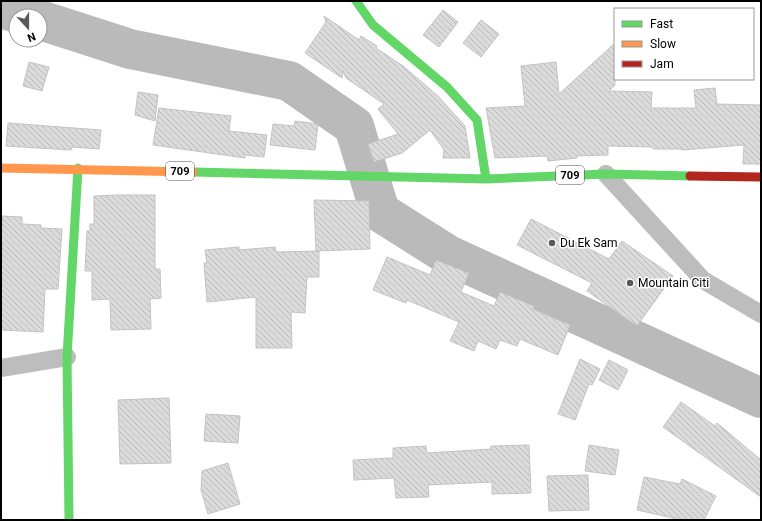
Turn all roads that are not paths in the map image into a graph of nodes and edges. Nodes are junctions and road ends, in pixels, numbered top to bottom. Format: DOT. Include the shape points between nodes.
graph roads {
  1 [pos="356,1"];
  2 [pos="1,168"];
  3 [pos="78,168"];
  4 [pos="606,174"];
  5 [pos="761,177"];
  6 [pos="486,179"];
  7 [pos="761,314"];
  8 [pos="67,357"];
  9 [pos="1,368"];
  10 [pos="69,520"];
  1 -- 6 [label="main road" via="373,25 447,87 478,120"];
  2 -- 3 [label="main road, 709"];
  3 -- 6 [label="main road, 709"];
  3 -- 8 [label="main road"];
  4 -- 5 [label="main road, 709"];
  4 -- 6 [label="main road, 709"];
  4 -- 7 [label="street" via="703,280"];
  8 -- 9 [label="street"];
  8 -- 10 [label="main road"];
}
